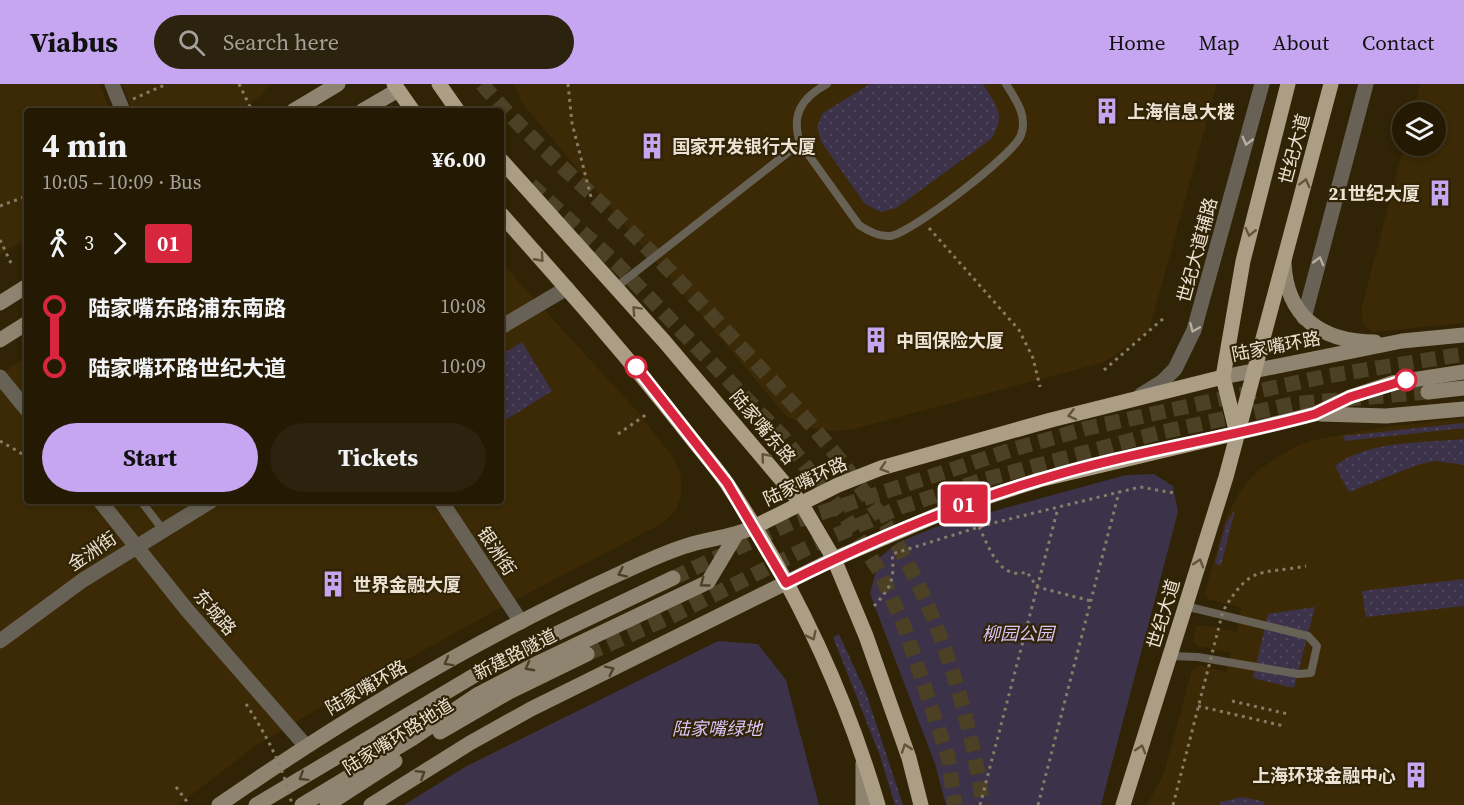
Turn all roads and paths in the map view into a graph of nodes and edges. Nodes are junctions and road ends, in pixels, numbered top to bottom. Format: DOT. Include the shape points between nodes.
graph roads {
  1 [pos="112,84"];
  2 [pos="167,84"];
  3 [pos="239,84"];
  4 [pos="338,84"];
  5 [pos="439,84"];
  6 [pos="568,84"];
  7 [pos="827,84"];
  8 [pos="1006,84"];
  9 [pos="1262,84"];
  10 [pos="1288,84"];
  11 [pos="1331,84"];
  12 [pos="1366,84"];
  13 [pos="400,86"];
  14 [pos="812,87"];
  15 [pos="122,108"];
  16 [pos="251,108"];
  17 [pos="298,108"];
  18 [pos="367,108"];
  19 [pos="411,108"];
  20 [pos="456,108"];
  21 [pos="800,143"];
  22 [pos="504,163"];
  23 [pos="591,196"];
  24 [pos="24,197"];
  25 [pos="0,207"];
  26 [pos="504,217"];
  27 [pos="921,220"];
  28 [pos="0,240"];
  29 [pos="1284,260"];
  30 [pos="10,263"];
  31 [pos="24,288"];
  32 [pos="567,288"];
  33 [pos="615,288"];
  34 [pos="0,303"];
  35 [pos="1165,317"];
  36 [pos="1304,318"];
  37 [pos="24,324"];
  38 [pos="504,325"];
  39 [pos="1464,335"];
  40 [pos="0,340"];
  41 [pos="1402,341"];
  42 [pos="1104,370"];
  43 [pos="1254,370"];
  44 [pos="1464,372"];
  45 [pos="0,377"];
  46 [pos="1223,377"];
  47 [pos="1040,387"];
  48 [pos="1464,388"];
  49 [pos="1428,393"];
  50 [pos="1128,400"];
  51 [pos="24,406"];
  52 [pos="1464,409"];
  53 [pos="647,414"];
  54 [pos="1315,414"];
  55 [pos="1237,433"];
  56 [pos="618,434"];
  57 [pos="0,441"];
  58 [pos="24,455"];
  59 [pos="1119,492"];
  60 [pos="1174,493"];
  61 [pos="801,502"];
  62 [pos="102,504"];
  63 [pos="143,504"];
  64 [pos="206,504"];
  65 [pos="443,504"];
  66 [pos="1058,507"];
  67 [pos="754,527"];
  68 [pos="979,527"];
  69 [pos="163,530"];
  70 [pos="736,535"];
  71 [pos="135,546"];
  72 [pos="834,559"];
  73 [pos="1306,566"];
  74 [pos="673,578"];
  75 [pos="786,583"];
  76 [pos="1037,587"];
  77 [pos="1091,601"];
  78 [pos="874,606"];
  79 [pos="1185,606"];
  80 [pos="521,622"];
  81 [pos="0,641"];
  82 [pos="587,654"];
  83 [pos="1170,656"];
  84 [pos="1232,701"];
  85 [pos="246,704"];
  86 [pos="1198,706"];
  87 [pos="1288,714"];
  88 [pos="1284,726"];
  89 [pos="305,745"];
  90 [pos="863,754"];
  91 [pos="176,787"];
  92 [pos="188,803"];
  93 [pos="261,803"];
  94 [pos="219,805"];
  95 [pos="292,805"];
  96 [pos="302,805"];
  97 [pos="327,805"];
  98 [pos="371,805"];
  99 [pos="863,805"];
  100 [pos="878,805"];
  101 [pos="921,805"];
  102 [pos="980,805"];
  103 [pos="1038,805"];
  104 [pos="1123,805"];
  105 [pos="1173,805"];
  1 -- 15 [label="street"];
  2 -- 15 [label="path"];
  3 -- 16 [label="path"];
  4 -- 17 [label="main road"];
  5 -- 20 [label="main road"];
  6 -- 23 [label="path" via="572,123"];
  7 -- 14 [label="lane"];
  8 -- 27 [label="lane" via="1023,119 1017,146"];
  9 -- 50 [label="street, 世纪大道辅路, one-way" via="1194,330 1174,369 1162,382"];
  10 -- 46 [label="main road, 世纪大道, one-way" via="1243,261"];
  29 -- 11 [label="main road, 世纪大道, one-way"];
  36 -- 12 [label="street, one-way"];
  13 -- 18 [label="main road"];
  13 -- 19 [label="main road"];
  14 -- 21 [label="lane" via="796,116"];
  21 -- 27 [label="lane" via="860,225 873,234 890,236"];
  21 -- 33 [label="lane"];
  22 -- 33 [label="main road, 陆家嘴东路"];
  24 -- 25 [label="path"];
  26 -- 32 [label="main road, one-way"];
  27 -- 47 [label="path" via="1018,330 1033,358"];
  28 -- 30 [label="path"];
  29 -- 36 [label="main road" via="1287,289"];
  29 -- 43 [label="main road, 世纪大道"];
  31 -- 34 [label="main road"];
  32 -- 38 [label="street"];
  32 -- 67 [label="main road" via="636,367 727,483"];
  61 -- 33 [label="main road, 陆家嘴东路, one-way"];
  35 -- 42 [label="path"];
  36 -- 41 [label="main road" via="1334,335 1371,342"];
  37 -- 40 [label="main road"];
  39 -- 41 [label="main road, 陆家嘴环路"];
  41 -- 43 [label="main road, 陆家嘴环路"];
  43 -- 46 [label="main road, 陆家嘴环路"];
  43 -- 55 [label="main road, 世纪大道"];
  44 -- 54 [label="main road" via="1392,383"];
  45 -- 51 [label="street"];
  46 -- 50 [label="main road, 陆家嘴环路"];
  46 -- 55 [label="main road, 世纪大道"];
  48 -- 49 [label="main road"];
  50 -- 61 [label="main road, 陆家嘴环路, one-way" via="881,468"];
  52 -- 54 [label="main road" via="1386,416"];
  53 -- 56 [label="path"];
  54 -- 55 [label="main road"];
  55 -- 72 [label="main road" via="1039,480 956,507"];
  79 -- 55 [label="main road, 世纪大道, one-way"];
  57 -- 58 [label="path"];
  59 -- 60 [label="path" via="1140,487"];
  59 -- 66 [label="path"];
  59 -- 77 [label="path"];
  61 -- 67 [label="main road, 陆家嘴环路"];
  61 -- 72 [label="main road, 陆家嘴东路"];
  62 -- 71 [label="street, 东城路"];
  63 -- 69 [label="lane"];
  64 -- 69 [label="street, 金洲街"];
  65 -- 80 [label="street, 银洲街"];
  66 -- 68 [label="path"];
  66 -- 76 [label="path"];
  67 -- 70 [label="main road, 陆家嘴环路"];
  67 -- 75 [label="main road"];
  68 -- 76 [label="path" via="1005,571 1015,575 1027,572"];
  68 -- 78 [label="path" via="892,555 895,575"];
  69 -- 71 [label="street, 金洲街"];
  70 -- 80 [label="main road, 陆家嘴环路, one-way" via="664,553"];
  70 -- 96 [label="main road, 新建路隧道, one-way" via="708,582 477,694"];
  71 -- 81 [label="street, 金洲街"];
  71 -- 89 [label="street, 东城路"];
  72 -- 75 [label="main road"];
  101 -- 72 [label="main road, 陆家嘴东路, one-way" via="882,677"];
  73 -- 86 [label="path, bridge" via="1261,571 1237,587 1223,611"];
  74 -- 93 [label="main road, one-way" via="467,679"];
  75 -- 90 [label="main road, one-way"];
  98 -- 75 [label="main road, one-way" via="531,709"];
  76 -- 77 [label="path"];
  76 -- 102 [label="path"];
  77 -- 103 [label="path"];
  79 -- 83 [label="main road, 世纪大道"];
  79 -- 83 [label="lane" via="1308,636 1317,645 1311,672 1298,674"];
  80 -- 89 [label="main road, 陆家嘴环路, one-way"];
  82 -- 97 [label="main road, 陆家嘴环路地道" via="453,723"];
  104 -- 83 [label="main road, 世纪大道, one-way"];
  84 -- 87 [label="path"];
  85 -- 95 [label="path, bridge" via="276,755"];
  86 -- 88 [label="path"];
  86 -- 105 [label="path, bridge"];
  89 -- 94 [label="main road, 陆家嘴环路"];
  90 -- 99 [label="main road"];
  90 -- 100 [label="main road"];
  91 -- 92 [label="path"];
}
